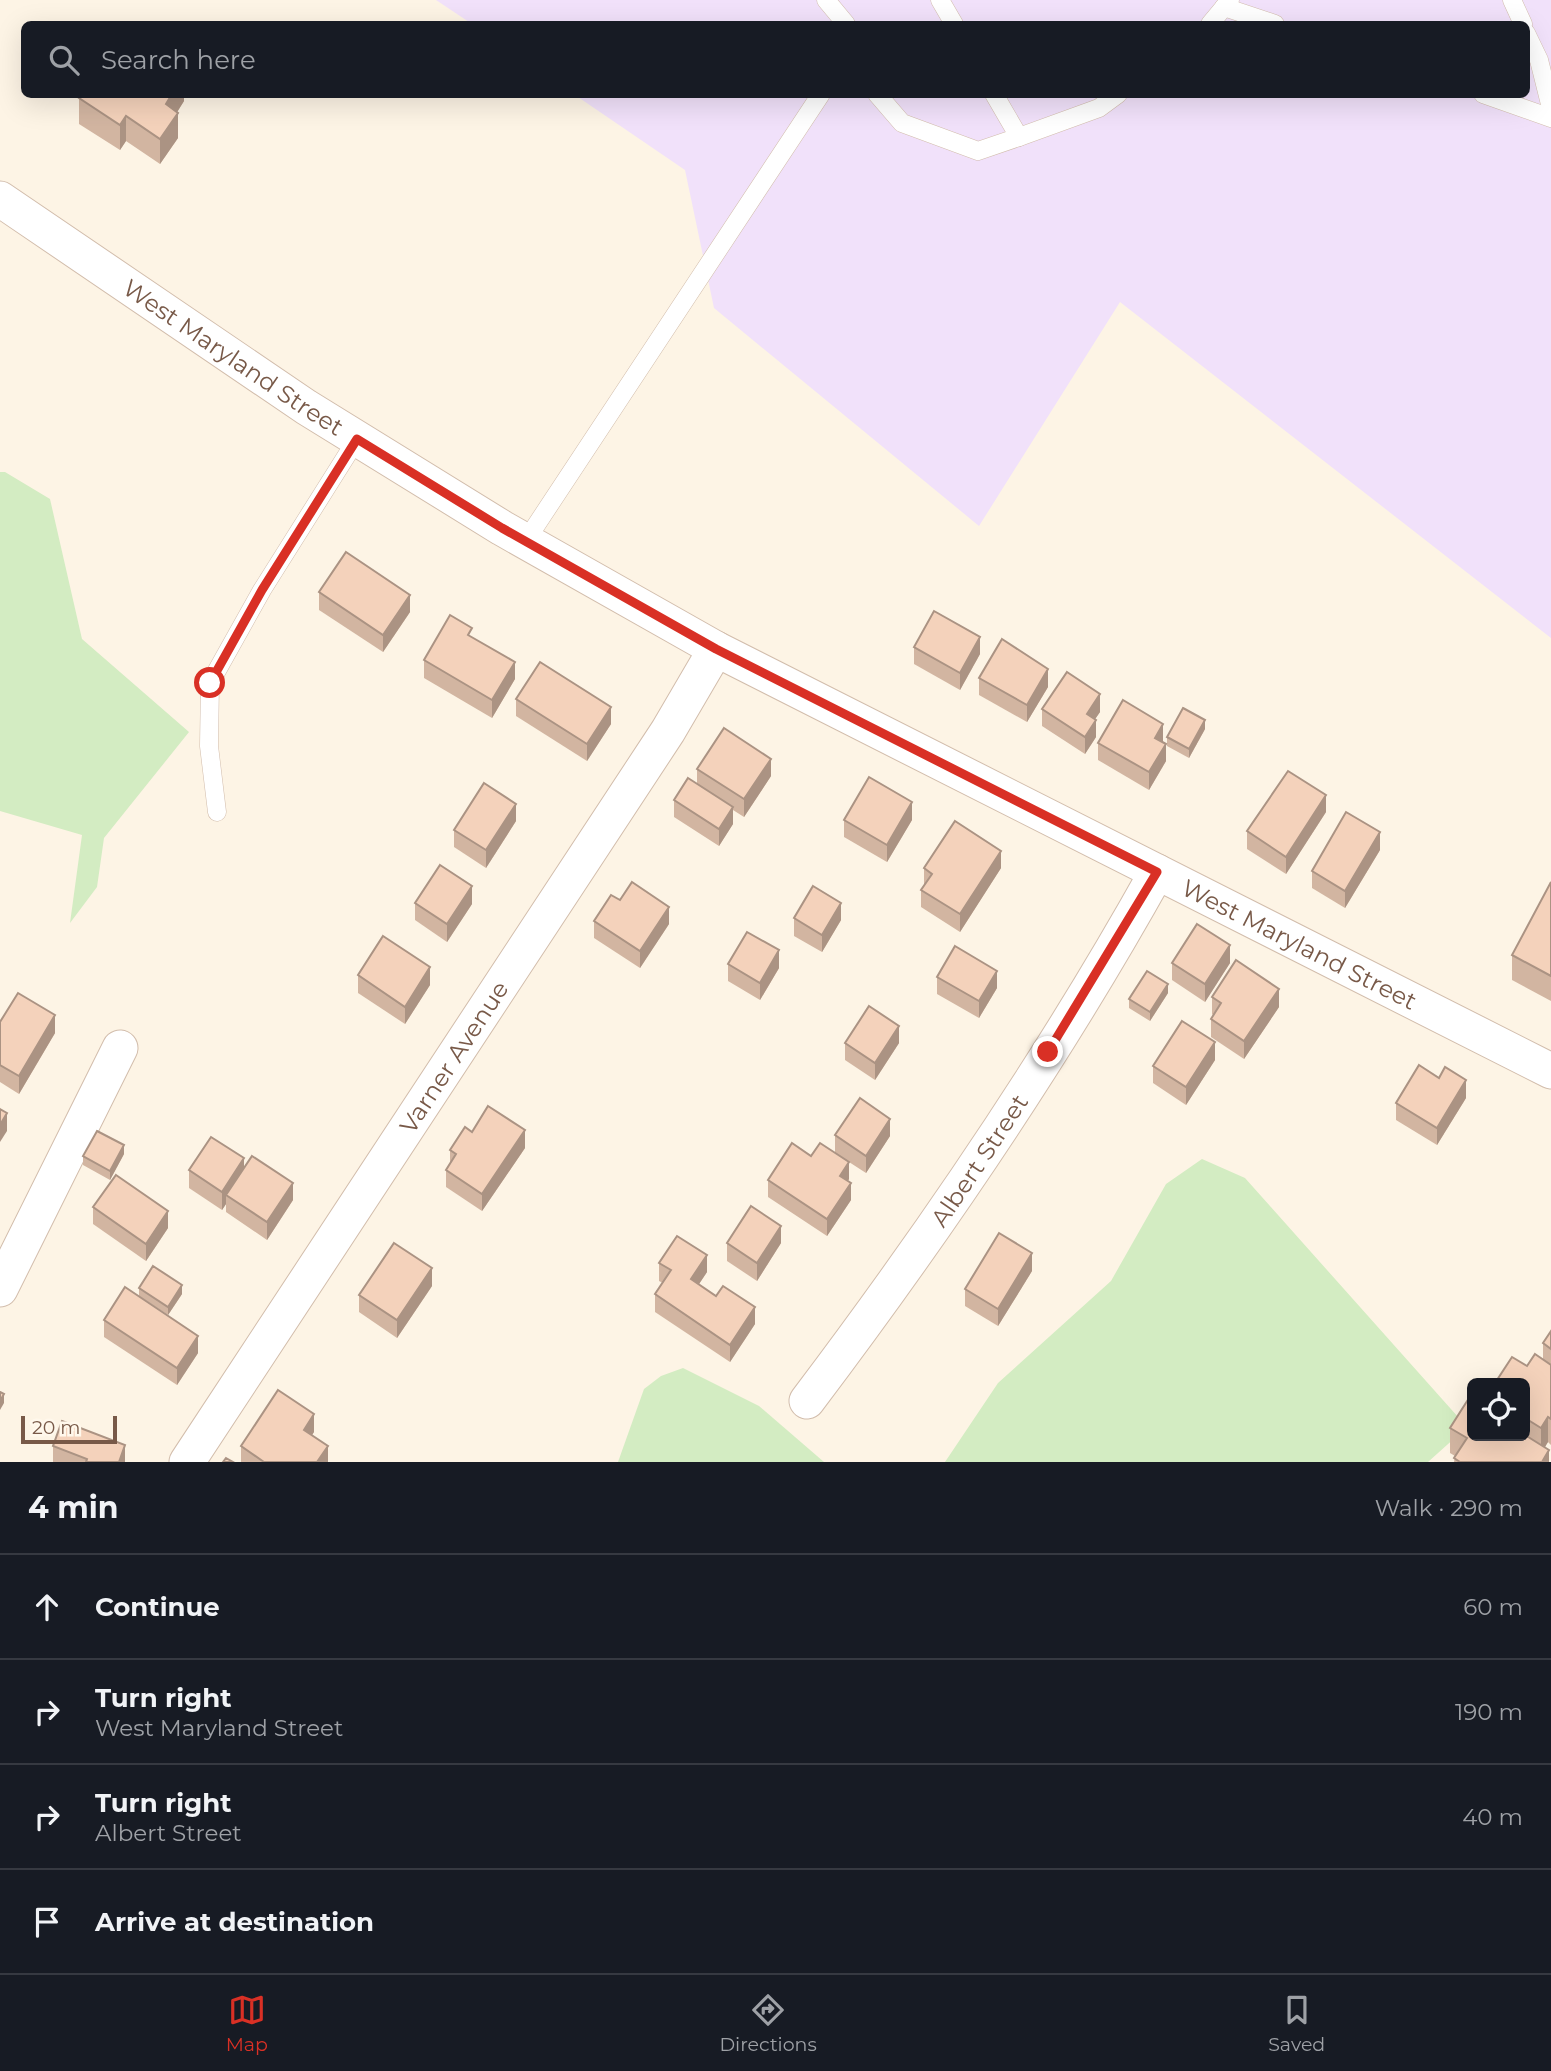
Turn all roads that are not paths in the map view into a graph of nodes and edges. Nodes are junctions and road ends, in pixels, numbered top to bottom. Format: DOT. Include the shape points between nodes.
graph roads {
  1 [pos="826,0"];
  2 [pos="940,0"];
  3 [pos="1512,0"];
  4 [pos="1227,4"];
  5 [pos="844,21"];
  6 [pos="952,21"];
  7 [pos="1212,21"];
  8 [pos="1269,21"];
  9 [pos="1522,21"];
  10 [pos="1530,40"];
  11 [pos="818,98"];
  12 [pos="881,98"];
  13 [pos="996,98"];
  14 [pos="1113,98"];
  15 [pos="1494,98"];
  16 [pos="1551,108"];
  17 [pos="1551,118"];
  18 [pos="1019,137"];
  19 [pos="0,199"];
  20 [pos="357,439"];
  21 [pos="525,541"];
  22 [pos="716,649"];
  23 [pos="218,812"];
  24 [pos="1157,872"];
  25 [pos="120,1048"];
  26 [pos="1551,1071"];
  27 [pos="0,1289"];
  28 [pos="807,1401"];
  29 [pos="187,1462"];
  1 -- 5 [label="lane"];
  2 -- 6 [label="lane"];
  3 -- 9 [label="lane"];
  4 -- 7 [label="lane"];
  4 -- 8 [label="lane"];
  10 -- 16 [label="lane"];
  11 -- 21 [label="lane"];
  12 -- 18 [label="lane" via="902,122 978,151"];
  13 -- 18 [label="lane"];
  14 -- 18 [label="lane" via="1099,108"];
  15 -- 17 [label="lane"];
  19 -- 20 [label="street, West Maryland Street"];
  20 -- 21 [label="street, West Maryland Street"];
  20 -- 23 [label="lane" via="210,683 209,746"];
  21 -- 22 [label="street, West Maryland Street"];
  22 -- 24 [label="street, West Maryland Street"];
  22 -- 29 [label="street, Varner Avenue" via="638,777"];
  24 -- 26 [label="street, West Maryland Street"];
  24 -- 28 [label="street, Albert Street" via="953,1201"];
  25 -- 27 [label="street"];
}
